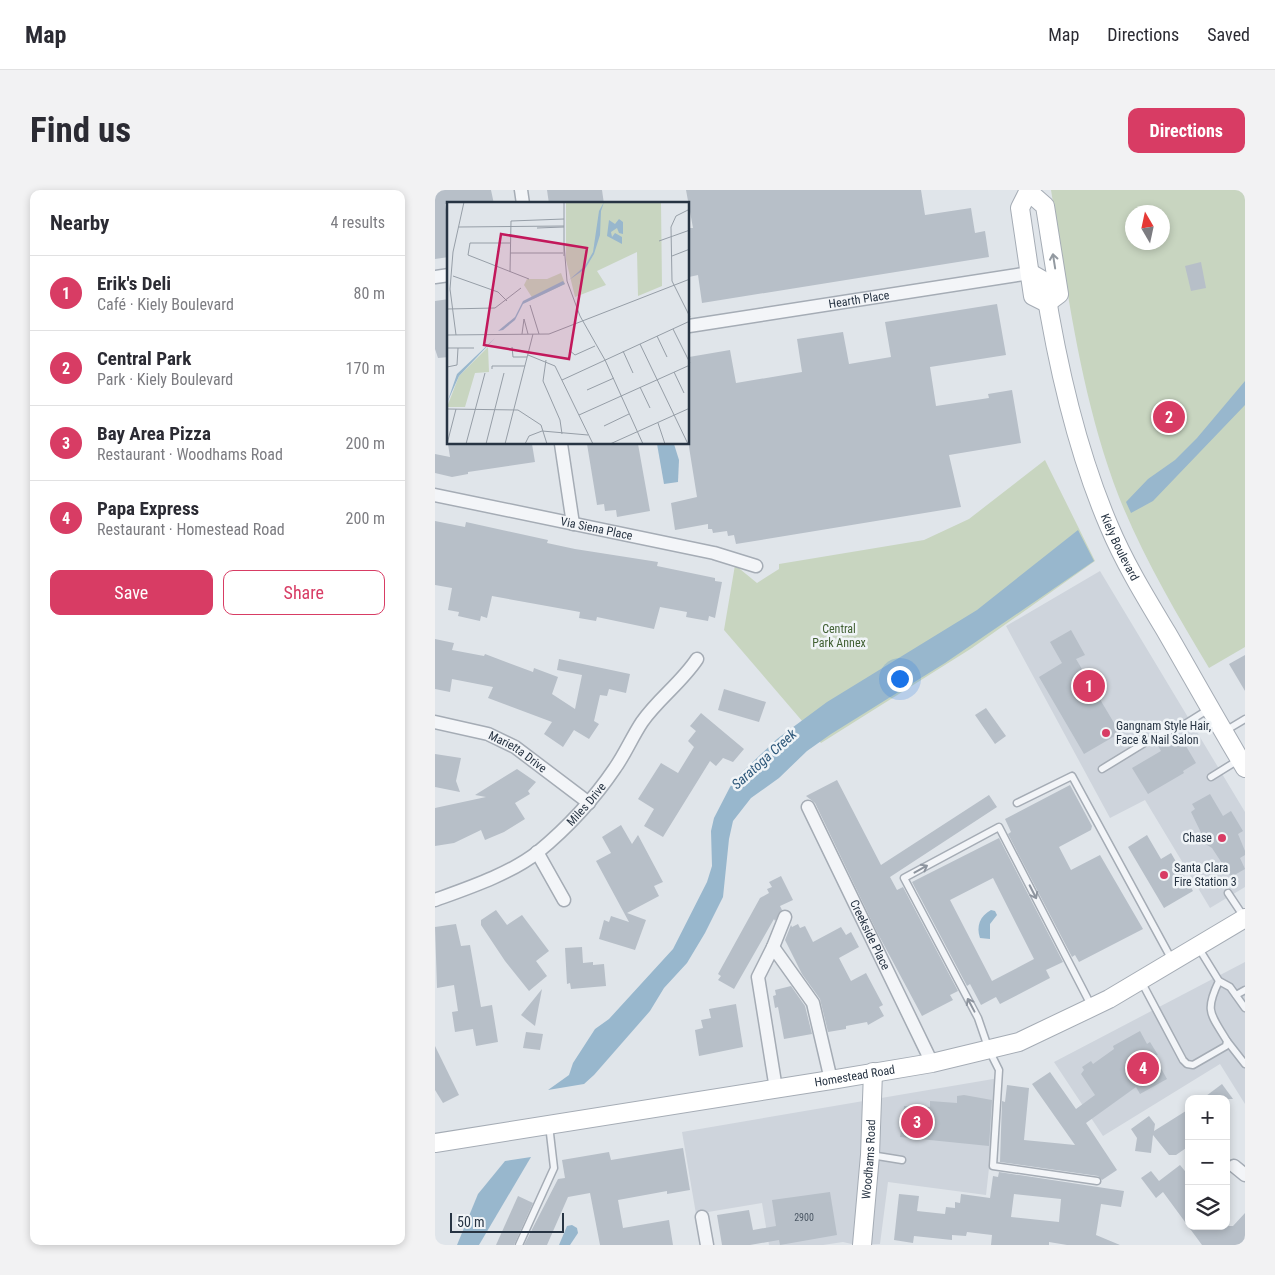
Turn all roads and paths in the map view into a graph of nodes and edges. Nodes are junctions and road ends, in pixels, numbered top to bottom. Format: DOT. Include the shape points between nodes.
graph roads {
  1 [pos="1029,191"];
  2 [pos="1030,273"];
  3 [pos="1047,304"];
  4 [pos="690,326"];
  5 [pos="561,445"];
  6 [pos="435,495"];
  7 [pos="573,524"];
  8 [pos="756,566"];
  9 [pos="697,660"];
  10 [pos="1210,708"];
  11 [pos="1245,719"];
  12 [pos="435,722"];
  13 [pos="1224,731"];
  14 [pos="1243,761"];
  15 [pos="1102,768"];
  16 [pos="1211,777"];
  17 [pos="589,803"];
  18 [pos="1017,803"];
  19 [pos="808,807"];
  20 [pos="537,852"];
  21 [pos="1228,894"];
  22 [pos="435,900"];
  23 [pos="564,900"];
  24 [pos="785,917"];
  25 [pos="1245,918"];
  26 [pos="1197,946"];
  27 [pos="773,947"];
  28 [pos="1173,961"];
  29 [pos="1140,980"];
  30 [pos="1219,981"];
  31 [pos="1245,990"];
  32 [pos="1236,995"];
  33 [pos="1093,1007"];
  34 [pos="1245,1008"];
  35 [pos="1227,1041"];
  36 [pos="989,1050"];
  37 [pos="932,1062"];
  38 [pos="1245,1064"];
  39 [pos="873,1072"];
  40 [pos="831,1080"];
  41 [pos="776,1088"];
  42 [pos="549,1124"];
  43 [pos="435,1143"];
  44 [pos="870,1155"];
  45 [pos="902,1160"];
  46 [pos="1234,1166"];
  47 [pos="1245,1175"];
  48 [pos="1097,1181"];
  49 [pos="702,1217"];
  50 [pos="519,1245"];
  51 [pos="707,1245"];
  52 [pos="861,1245"];
  1 -- 2 [label="main road" via="1020,208"];
  3 -- 1 [label="main road, one-way" via="1059,294 1045,206"];
  2 -- 3 [label="main road" via="1033,296"];
  2 -- 4 [label="street, Hearth Place"];
  3 -- 10 [label="main road, Kiely Boulevard" via="1074,422 1109,526 1136,581"];
  5 -- 7 [label="street"];
  6 -- 7 [label="street, Via Siena Place"];
  7 -- 8 [label="street, Via Siena Place" via="714,553"];
  9 -- 17 [label="street, Miles Drive" via="642,723"];
  10 -- 13 [label="main road, Kiely Boulevard"];
  10 -- 15 [label="lane"];
  11 -- 13 [label="lane"];
  12 -- 17 [label="street, Marietta Drive" via="488,734 515,747"];
  13 -- 14 [label="main road, Kiely Boulevard"];
  14 -- 16 [label="lane"];
  17 -- 20 [label="street, Miles Drive"];
  18 -- 28 [label="lane" via="1072,776"];
  19 -- 37 [label="street, Creekside Place"];
  20 -- 22 [label="street, Miles Drive" via="486,881"];
  20 -- 23 [label="street"];
  21 -- 25 [label="lane"];
  24 -- 27 [label="street"];
  25 -- 26 [label="main road, Homestead Road"];
  26 -- 28 [label="main road, Homestead Road"];
  26 -- 30 [label="lane"];
  27 -- 40 [label="street" via="813,1003"];
  27 -- 41 [label="street" via="758,977"];
  28 -- 29 [label="main road, Homestead Road"];
  29 -- 33 [label="main road, Homestead Road"];
  29 -- 35 [label="lane" via="1187,1064 1193,1065 1225,1046"];
  30 -- 32 [label="lane"];
  30 -- 35 [label="lane" via="1209,1004 1210,1013"];
  31 -- 32 [label="lane"];
  32 -- 34 [label="lane"];
  33 -- 36 [label="main road, Homestead Road" via="1019,1042"];
  36 -- 33 [label="lane, one-way" via="978,1018 904,878 999,827"];
  35 -- 38 [label="lane"];
  36 -- 37 [label="main road, Homestead Road"];
  36 -- 48 [label="lane" via="999,1070 993,1166"];
  37 -- 39 [label="main road, Homestead Road"];
  39 -- 40 [label="main road, Homestead Road"];
  39 -- 44 [label="main road, Woodhams Road"];
  40 -- 41 [label="main road, Homestead Road"];
  41 -- 42 [label="main road, Homestead Road"];
  42 -- 43 [label="main road, Homestead Road"];
  42 -- 50 [label="lane" via="554,1168"];
  44 -- 45 [label="lane"];
  44 -- 52 [label="main road, Woodhams Road"];
  46 -- 47 [label="street"];
  49 -- 51 [label="street"];
}
